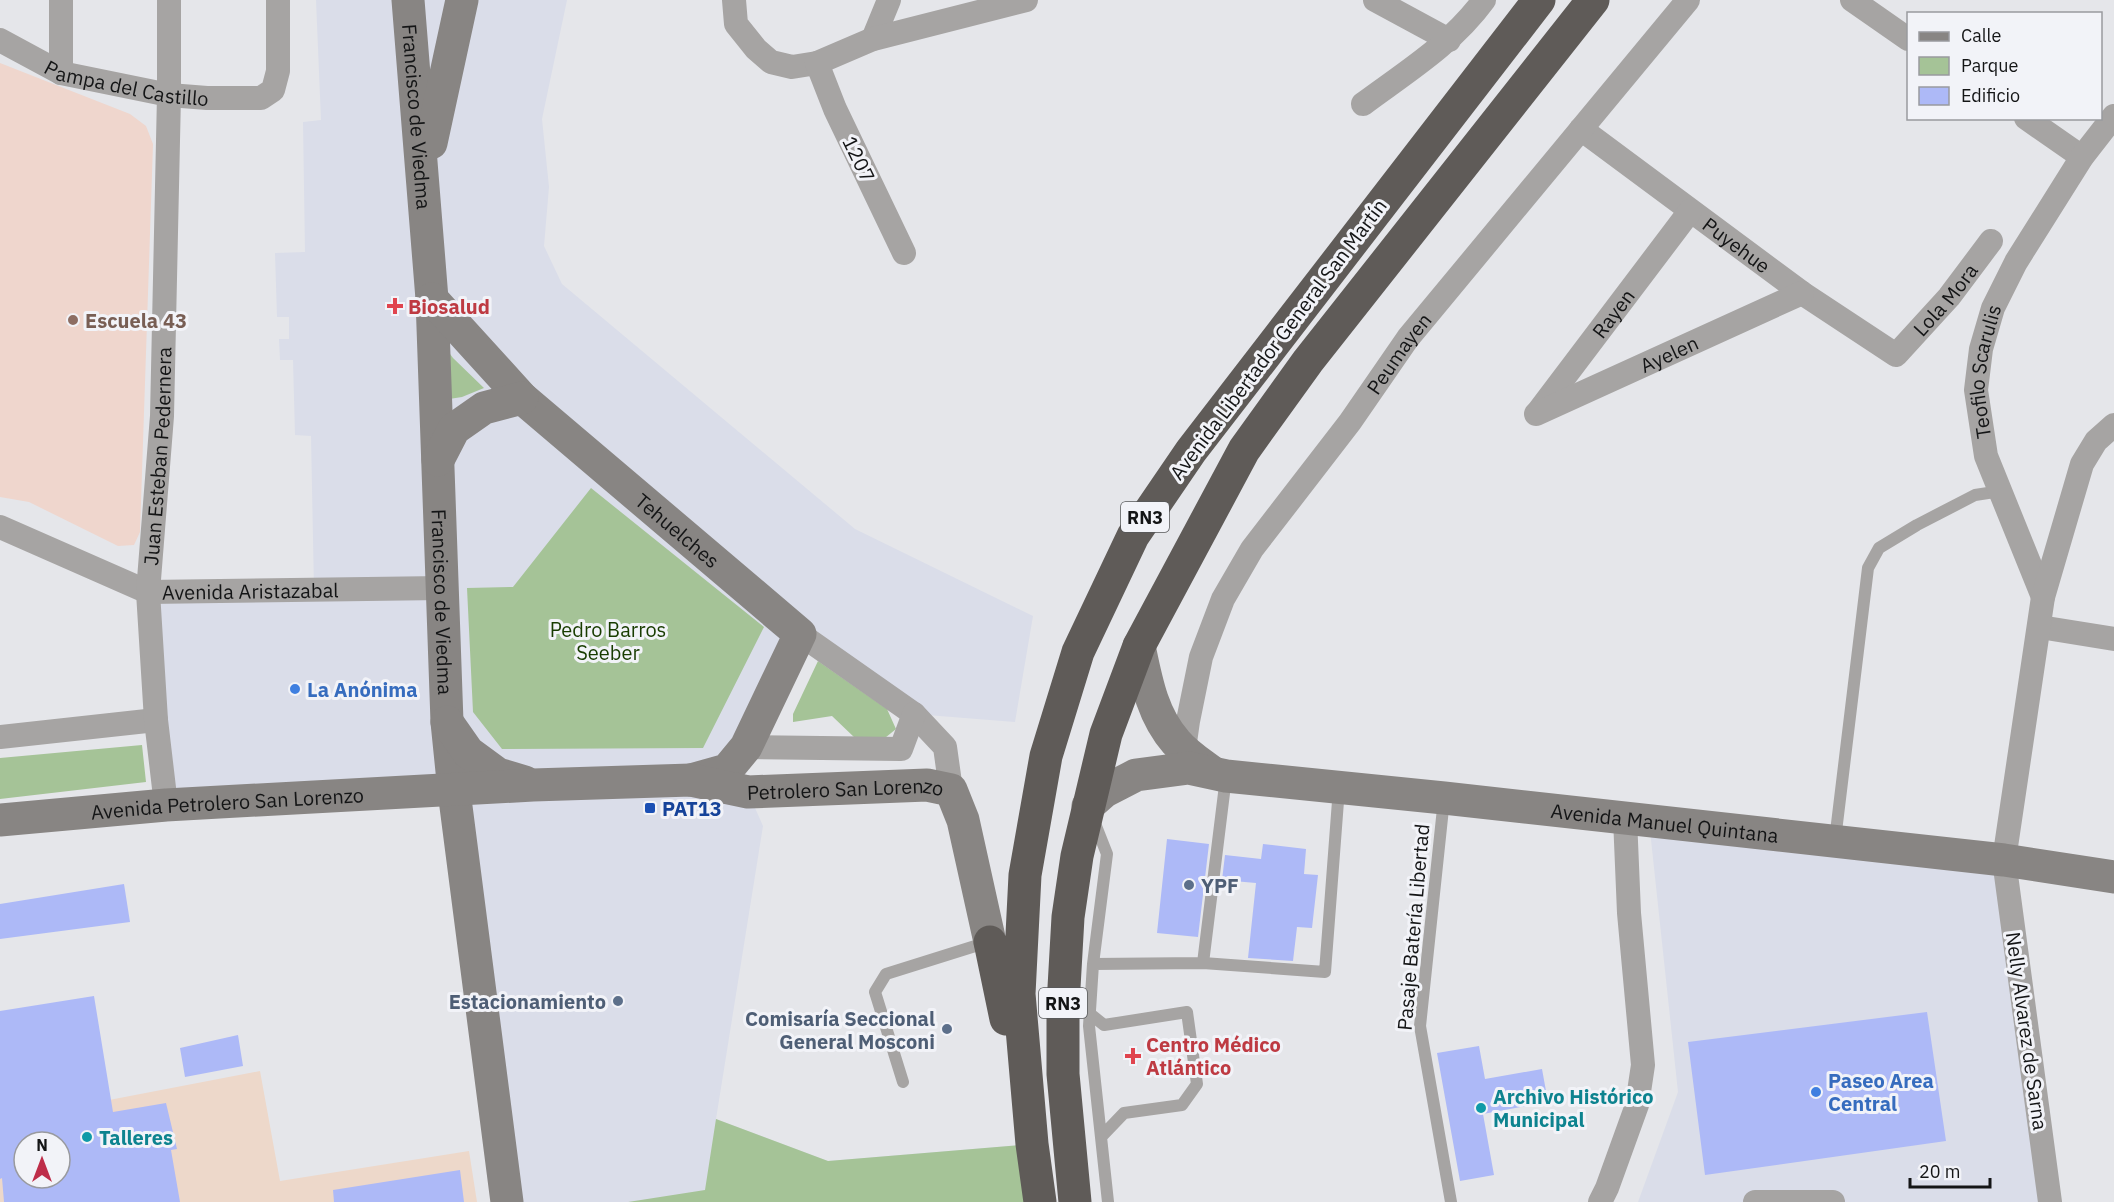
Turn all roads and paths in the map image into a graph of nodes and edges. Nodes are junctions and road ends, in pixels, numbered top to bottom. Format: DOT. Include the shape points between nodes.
graph roads {
  1 [pos="61,0"];
  2 [pos="169,0"];
  3 [pos="278,0"];
  4 [pos="408,0"];
  5 [pos="462,0"];
  6 [pos="734,0"];
  7 [pos="889,0"];
  8 [pos="1026,0"];
  9 [pos="1375,0"];
  10 [pos="1484,0"];
  11 [pos="1539,0"];
  12 [pos="1593,0"];
  13 [pos="1688,0"];
  14 [pos="1852,0"];
  15 [pos="1907,38"];
  16 [pos="873,39"];
  17 [pos="0,40"];
  18 [pos="1449,40"];
  19 [pos="817,63"];
  20 [pos="61,73"];
  21 [pos="169,95"];
  22 [pos="1363,104"];
  23 [pos="2114,116"];
  24 [pos="2029,120"];
  25 [pos="1581,129"];
  26 [pos="2082,157"];
  27 [pos="423,177"];
  28 [pos="1690,211"];
  29 [pos="1991,241"];
  30 [pos="904,253"];
  31 [pos="1802,293"];
  32 [pos="432,299"];
  33 [pos="1896,355"];
  34 [pos="522,398"];
  35 [pos="1536,414"];
  36 [pos="2114,425"];
  37 [pos="438,460"];
  38 [pos="2001,491"];
  39 [pos="0,527"];
  40 [pos="442,588"];
  41 [pos="148,592"];
  42 [pos="2043,597"];
  43 [pos="2040,627"];
  44 [pos="800,634"];
  45 [pos="2114,639"];
  46 [pos="1139,646"];
  47 [pos="914,714"];
  48 [pos="156,720"];
  49 [pos="447,722"];
  50 [pos="0,737"];
  51 [pos="746,747"];
  52 [pos="1184,749"];
  53 [pos="1219,774"];
  54 [pos="691,780"];
  55 [pos="533,785"];
  56 [pos="1339,788"];
  57 [pos="454,790"];
  58 [pos="951,790"];
  59 [pos="1444,798"];
  60 [pos="166,805"];
  61 [pos="1088,806"];
  62 [pos="1625,818"];
  63 [pos="0,819"];
  64 [pos="1835,841"];
  65 [pos="2004,860"];
  66 [pos="2114,878"];
  67 [pos="990,942"];
  68 [pos="1203,963"];
  69 [pos="1093,964"];
  70 [pos="1077,997"];
  71 [pos="903,1082"];
  72 [pos="1101,1137"];
  73 [pos="1032,1144"];
  74 [pos="1611,1175"];
  75 [pos="507,1202"];
  76 [pos="1040,1202"];
  77 [pos="1075,1202"];
  78 [pos="1108,1202"];
  79 [pos="1452,1202"];
  80 [pos="1600,1202"];
  81 [pos="1621,1202"];
  82 [pos="1755,1202"];
  83 [pos="1833,1202"];
  84 [pos="2050,1202"];
  1 -- 20 [label="street"];
  2 -- 21 [label="street, Juan Esteban Pedernera"];
  3 -- 21 [label="street, Pampa del Castillo" via="278,71 273,90 261,99"];
  4 -- 27 [label="main road, Francisco de Viedma"];
  5 -- 27 [label="main road"];
  6 -- 19 [label="street" via="736,24 771,62 792,67"];
  7 -- 16 [label="street"];
  8 -- 16 [label="street"];
  9 -- 18 [label="street"];
  10 -- 18 [label="street"];
  11 -- 73 [label="highway, Avenida Libertador General San Martín / RN3" via="1191,451 1134,536 1078,652 1046,756 1025,875 1019,994"];
  12 -- 46 [label="highway, Avenida Libertador General San Martín / RN3" via="1308,361 1251,441"];
  13 -- 25 [label="street, Peumayen"];
  14 -- 15 [label="street"];
  16 -- 19 [label="street"];
  17 -- 20 [label="street, Pampa del Castillo"];
  18 -- 22 [label="street"];
  19 -- 30 [label="street, 1207"];
  20 -- 21 [label="street, Pampa del Castillo"];
  21 -- 41 [label="street, Juan Esteban Pedernera" via="162,416"];
  23 -- 26 [label="street"];
  24 -- 26 [label="street"];
  25 -- 28 [label="street, Puyehue"];
  25 -- 52 [label="street, Peumayen" via="1408,338 1350,422 1252,549 1223,599 1201,657"];
  26 -- 38 [label="street, Teofilo Scarulis" via="2016,262 1993,308 1981,350 1977,390 1986,456"];
  27 -- 32 [label="main road, Francisco de Viedma"];
  28 -- 31 [label="street, Puyehue"];
  28 -- 35 [label="street, Rayen"];
  29 -- 33 [label="street, Lola Mora" via="1949,297"];
  31 -- 33 [label="street, Puyehue"];
  31 -- 35 [label="street, Ayelen"];
  32 -- 34 [label="main road, Tehuelches"];
  32 -- 37 [label="main road, Francisco de Viedma"];
  34 -- 37 [label="main road" via="484,408 454,429"];
  34 -- 44 [label="main road, Tehuelches"];
  36 -- 42 [label="street, Teofilo Scarulis" via="2096,441 2082,464"];
  37 -- 40 [label="main road, Francisco de Viedma"];
  38 -- 42 [label="street, Teofilo Scarulis"];
  38 -- 64 [label="lane" via="1975,495 1917,525 1879,548 1868,568"];
  39 -- 41 [label="street, Avenida Aristazabal"];
  40 -- 41 [label="street, Avenida Aristazabal"];
  40 -- 49 [label="main road, Francisco de Viedma"];
  41 -- 48 [label="street, Juan Esteban Pedernera"];
  42 -- 43 [label="street, Teofilo Scarulis"];
  43 -- 45 [label="street"];
  43 -- 65 [label="street, Teofilo Scarulis"];
  44 -- 47 [label="street, Tehuelches"];
  44 -- 51 [label="main road, Petrolero San Lorenzo"];
  46 -- 52 [label="main road" via="1156,713"];
  46 -- 61 [label="highway, Avenida Libertador General San Martín / RN3" via="1106,734"];
  47 -- 51 [label="street" via="901,748"];
  47 -- 58 [label="street, Tehuelches" via="945,747"];
  48 -- 50 [label="street"];
  48 -- 60 [label="street, Juan Esteban Pedernera"];
  49 -- 55 [label="main road" via="468,752 498,774"];
  49 -- 57 [label="main road, Francisco de Viedma"];
  51 -- 54 [label="main road, Petrolero San Lorenzo" via="727,770"];
  52 -- 53 [label="main road"];
  53 -- 56 [label="main road, Avenida Manuel Quintana"];
  53 -- 61 [label="main road, Avenida Manuel Quintana" via="1189,768 1136,775 1105,791"];
  53 -- 68 [label="lane"];
  54 -- 55 [label="main road, Petrolero San Lorenzo"];
  54 -- 58 [label="main road, Petrolero San Lorenzo" via="748,792 927,785"];
  55 -- 57 [label="main road, Petrolero San Lorenzo"];
  56 -- 59 [label="main road, Avenida Manuel Quintana"];
  56 -- 68 [label="lane" via="1325,972"];
  57 -- 60 [label="main road, Avenida Petrolero San Lorenzo"];
  57 -- 75 [label="main road, Francisco de Viedma"];
  58 -- 67 [label="main road, Petrolero San Lorenzo" via="963,820"];
  59 -- 62 [label="main road, Avenida Manuel Quintana"];
  59 -- 79 [label="lane, Pasaje Batería Libertad" via="1420,1026"];
  60 -- 63 [label="main road, Avenida Petrolero San Lorenzo"];
  61 -- 69 [label="lane" via="1107,854"];
  61 -- 70 [label="highway, Avenida Libertador General San Martín / RN3" via="1068,917"];
  62 -- 64 [label="main road, Avenida Manuel Quintana"];
  62 -- 74 [label="street" via="1642,1065 1637,1105"];
  64 -- 65 [label="main road, Avenida Manuel Quintana"];
  65 -- 66 [label="main road, Avenida Manuel Quintana"];
  65 -- 84 [label="street, Nelly Alvarez de Sarna"];
  67 -- 71 [label="lane" via="886,974 875,992"];
  67 -- 73 [label="highway"];
  68 -- 69 [label="lane"];
  69 -- 70 [label="lane"];
  69 -- 70 [label="lane"];
  70 -- 72 [label="lane" via="1089,1026"];
  70 -- 72 [label="lane" via="1104,1025 1187,1012 1197,1084 1182,1105 1124,1113"];
  70 -- 77 [label="highway, Avenida Libertador General San Martín / RN3" via="1063,1074"];
  72 -- 78 [label="lane"];
  73 -- 76 [label="highway, Avenida Libertador General San Martín / RN3"];
  74 -- 80 [label="street"];
  74 -- 81 [label="street"];
  82 -- 83 [label="street"];
}
